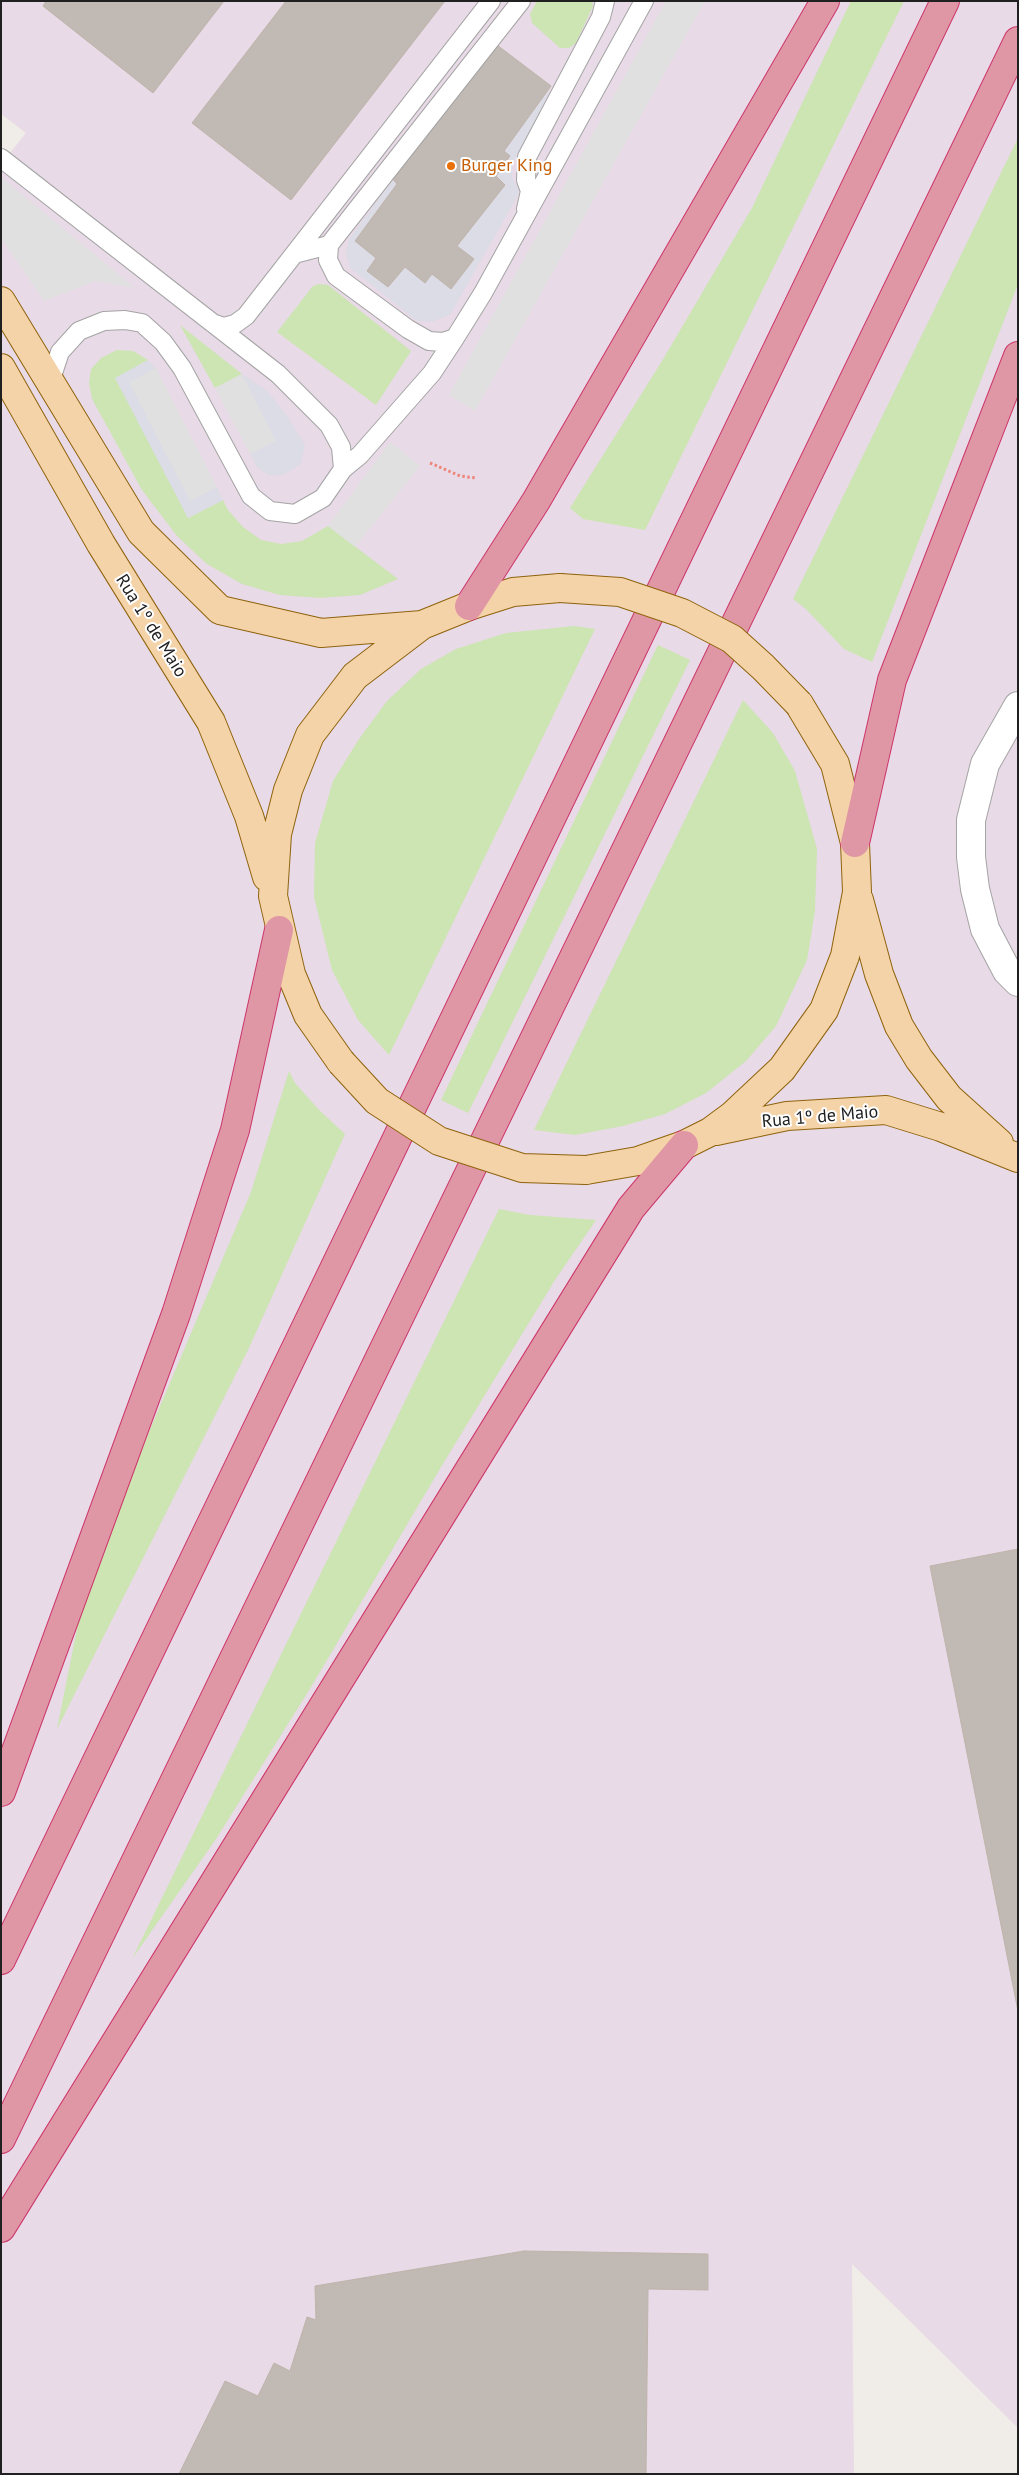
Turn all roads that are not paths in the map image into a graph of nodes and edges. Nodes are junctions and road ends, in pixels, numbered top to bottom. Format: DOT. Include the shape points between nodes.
graph roads {
  1 [pos="491,1"];
  2 [pos="521,1"];
  3 [pos="605,1"];
  4 [pos="644,1"];
  5 [pos="825,1"];
  6 [pos="945,1"];
  7 [pos="1018,41"];
  8 [pos="1,158"];
  9 [pos="523,221"];
  10 [pos="314,230"];
  11 [pos="329,245"];
  12 [pos="311,250"];
  13 [pos="294,254"];
  14 [pos="336,276"];
  15 [pos="1,301"];
  16 [pos="215,324"];
  17 [pos="455,338"];
  18 [pos="1018,356"];
  19 [pos="1,368"];
  20 [pos="50,382"];
  21 [pos="342,469"];
  22 [pos="470,606"];
  23 [pos="422,625"];
  24 [pos="1018,706"];
  25 [pos="855,843"];
  26 [pos="857,892"];
  27 [pos="273,896"];
  28 [pos="279,930"];
  29 [pos="1018,982"];
  30 [pos="710,1132"];
  31 [pos="684,1145"];
  32 [pos="1015,1157"];
  33 [pos="1,1792"];
  34 [pos="1,1960"];
  35 [pos="1,2138"];
  36 [pos="1,2228"];
  1 -- 10 [label="lane"];
  2 -- 11 [label="lane"];
  3 -- 9 [label="lane" via="602,17 527,157 526,180 530,191"];
  4 -- 9 [label="lane"];
  5 -- 22 [label="highway" via="551,476"];
  6 -- 34 [label="highway"];
  7 -- 35 [label="highway"];
  8 -- 16 [label="lane"];
  9 -- 17 [label="lane"];
  10 -- 12 [label="lane"];
  10 -- 13 [label="lane"];
  11 -- 12 [label="lane"];
  11 -- 14 [label="lane" via="328,260"];
  12 -- 13 [label="lane"];
  12 -- 14 [label="lane"];
  13 -- 16 [label="lane" via="246,316 224,327"];
  14 -- 17 [label="lane" via="429,341 443,342"];
  15 -- 20 [label="main road"];
  16 -- 21 [label="lane" via="278,374 329,425 341,447"];
  17 -- 21 [label="lane" via="426,380 360,455"];
  18 -- 25 [label="highway" via="892,680"];
  19 -- 27 [label="main road, Rua 1º de Maio" via="101,544 211,722 249,816"];
  20 -- 21 [label="lane" via="60,352 79,331 104,321 142,323 163,342 182,368 251,496 270,512 295,514 323,498"];
  20 -- 23 [label="main road" via="141,532 220,610 321,633"];
  22 -- 23 [label="main road"];
  22 -- 25 [label="main road, bridge" via="513,592 560,588 620,592 682,613 732,639 799,704 835,764"];
  23 -- 27 [label="main road" via="355,676 310,735 288,790 277,834"];
  24 -- 29 [label="street" via="985,764 971,820 970,857 985,929 1007,971"];
  25 -- 26 [label="main road"];
  26 -- 30 [label="main road" via="846,956 824,1010 782,1069"];
  26 -- 32 [label="main road, Rua 1º de Maio" via="878,974 899,1026 919,1060 949,1098"];
  27 -- 28 [label="main road"];
  28 -- 31 [label="main road, bridge" via="291,974 308,1015 341,1062 377,1101 439,1141 522,1168 586,1170 638,1161"];
  28 -- 33 [label="highway" via="235,1130 176,1314"];
  30 -- 31 [label="main road"];
  30 -- 32 [label="main road, Rua 1º de Maio" via="787,1116 886,1110 940,1127"];
  31 -- 36 [label="highway" via="631,1208"];
}
